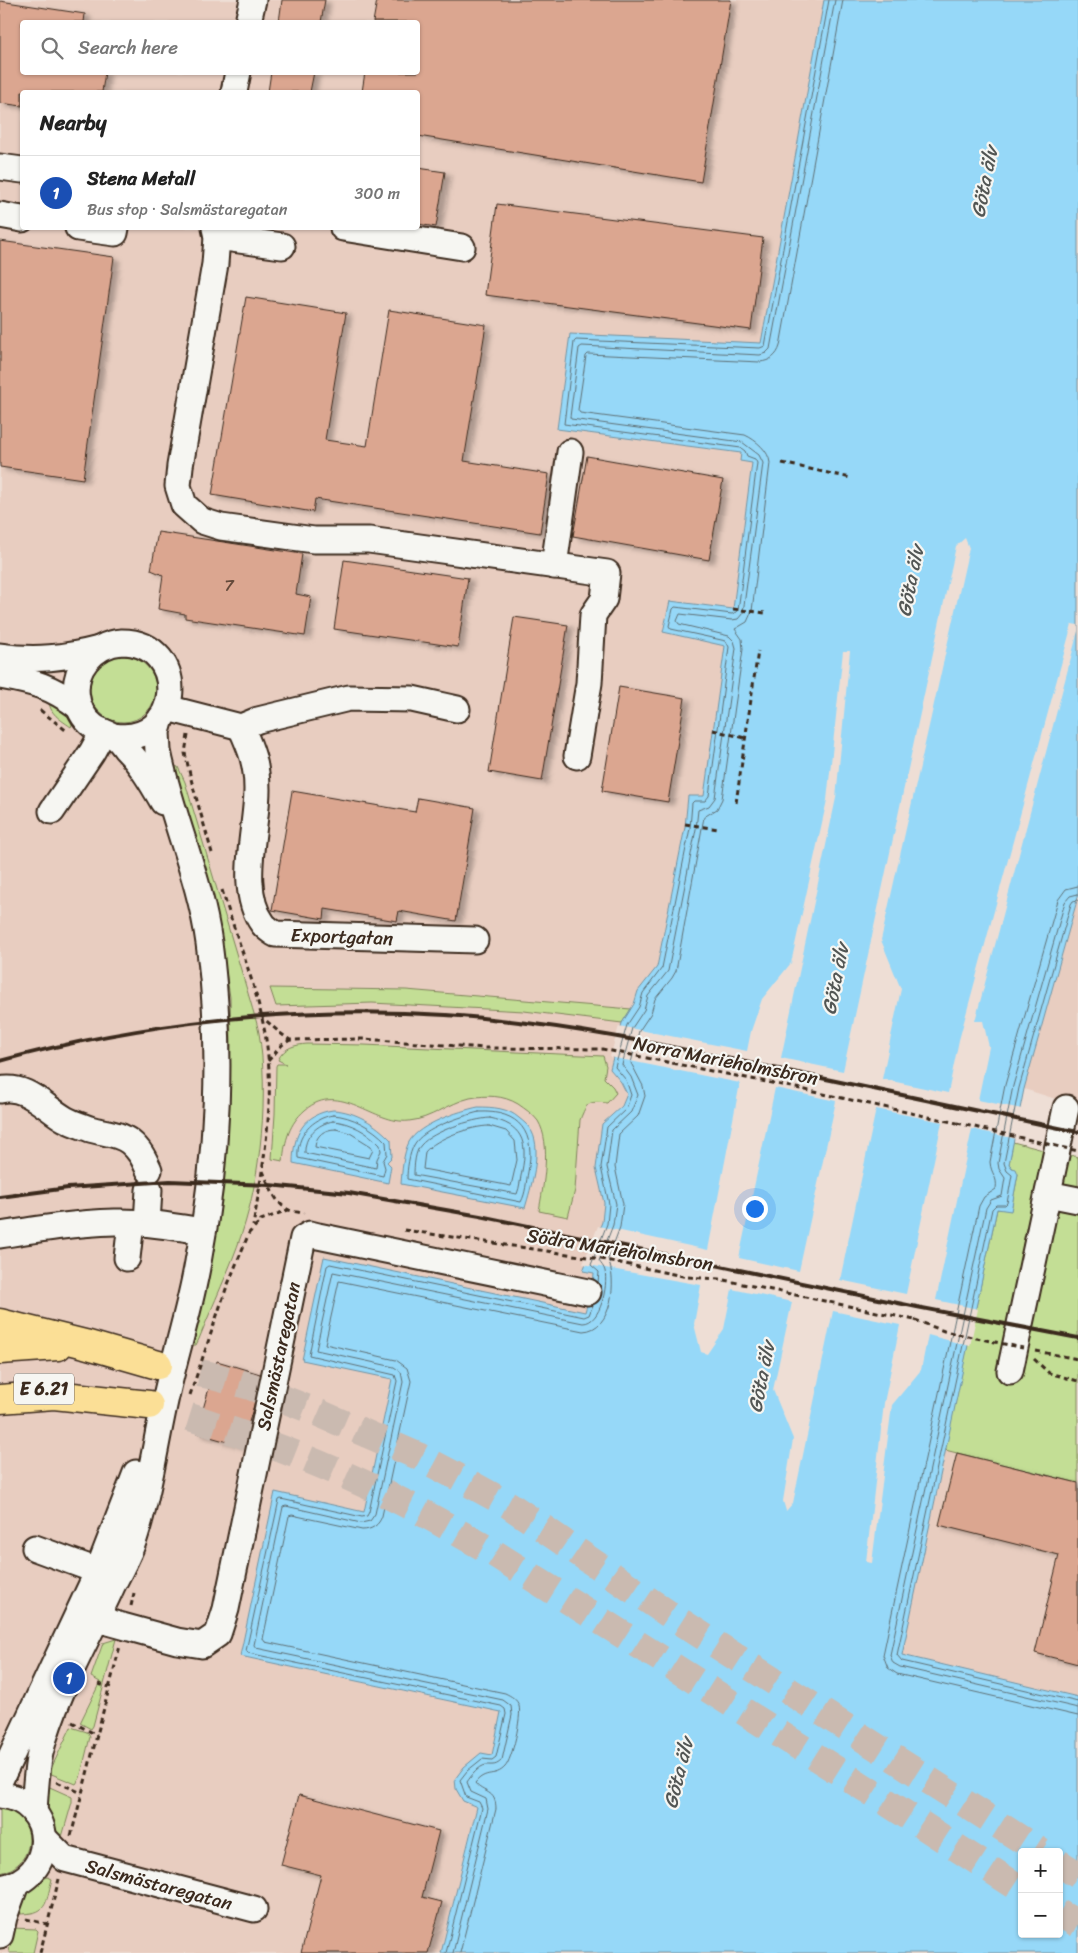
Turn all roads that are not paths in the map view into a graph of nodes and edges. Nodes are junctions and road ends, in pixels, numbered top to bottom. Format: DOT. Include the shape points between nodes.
graph roads {
  1 [pos="253,0"];
  2 [pos="248,20"];
  3 [pos="237,75"];
  4 [pos="234,90"];
  5 [pos="0,167"];
  6 [pos="20,170"];
  7 [pos="0,215"];
  8 [pos="20,219"];
  9 [pos="93,230"];
  10 [pos="116,230"];
  11 [pos="356,230"];
  12 [pos="216,232"];
  13 [pos="282,246"];
  14 [pos="462,247"];
  15 [pos="570,452"];
  16 [pos="554,566"];
  17 [pos="99,649"];
  18 [pos="0,656"];
  19 [pos="0,676"];
  20 [pos="79,707"];
  21 [pos="457,709"];
  22 [pos="164,713"];
  23 [pos="249,723"];
  24 [pos="108,734"];
  25 [pos="577,756"];
  26 [pos="52,811"];
  27 [pos="177,825"];
  28 [pos="476,940"];
  29 [pos="0,1090"];
  30 [pos="1066,1108"];
  31 [pos="1048,1194"];
  32 [pos="1078,1200"];
  33 [pos="139,1223"];
  34 [pos="203,1231"];
  35 [pos="0,1235"];
  36 [pos="126,1258"];
  37 [pos="588,1292"];
  38 [pos="0,1323"];
  39 [pos="85,1344"];
  40 [pos="0,1350"];
  41 [pos="158,1365"];
  42 [pos="1010,1371"];
  43 [pos="0,1387"];
  44 [pos="88,1398"];
  45 [pos="0,1399"];
  46 [pos="157,1403"];
  47 [pos="35,1548"];
  48 [pos="107,1575"];
  49 [pos="97,1619"];
  50 [pos="0,1780"];
  51 [pos="0,1795"];
  52 [pos="34,1813"];
  53 [pos="44,1838"];
  54 [pos="65,1859"];
  55 [pos="16,1881"];
  56 [pos="254,1909"];
  57 [pos="0,1935"];
  1 -- 2 [label="street"];
  3 -- 4 [label="street"];
  5 -- 6 [label="street"];
  7 -- 8 [label="street"];
  9 -- 10 [label="street" via="116,233"];
  11 -- 14 [label="street"];
  12 -- 13 [label="street"];
  12 -- 16 [label="street" via="214,273 180,466 178,486 184,505 202,521 221,527 314,540 369,540"];
  15 -- 16 [label="street"];
  16 -- 25 [label="street" via="607,573 604,599 593,615 589,683"];
  17 -- 18 [label="street" via="51,659"];
  17 -- 20 [label="street" via="89,657 79,674 76,687"];
  17 -- 22 [label="street" via="128,643 142,646 155,654 170,679 171,694"];
  19 -- 20 [label="street" via="46,686"];
  20 -- 24 [label="street" via="88,722"];
  21 -- 23 [label="street" via="412,699 349,698"];
  22 -- 23 [label="street"];
  22 -- 24 [label="street" via="152,728 140,734 127,737"];
  22 -- 27 [label="street" via="157,732 158,751"];
  23 -- 28 [label="street, Exportgatan" via="257,789 249,879 254,908 264,926 275,934"];
  24 -- 26 [label="street"];
  24 -- 27 [label="street" via="141,766"];
  27 -- 34 [label="street" via="209,941 215,1011 216,1099"];
  29 -- 33 [label="street" via="17,1088 65,1119 128,1140 142,1152 149,1180"];
  30 -- 31 [label="street"];
  31 -- 32 [label="street"];
  31 -- 42 [label="street"];
  33 -- 34 [label="street"];
  33 -- 35 [label="street" via="61,1226"];
  33 -- 36 [label="street"];
  34 -- 46 [label="street" via="190,1300"];
  37 -- 49 [label="street, Salsmästaregatan" via="310,1234 303,1238 218,1634 202,1645"];
  38 -- 39 [label="highway"];
  39 -- 40 [label="highway, E 6.21"];
  39 -- 41 [label="highway, E 6.21"];
  43 -- 44 [label="highway, E 6.21" via="54,1390"];
  44 -- 45 [label="highway" via="54,1395"];
  44 -- 46 [label="highway, E 6.21"];
  46 -- 48 [label="street"];
  47 -- 48 [label="street"];
  48 -- 49 [label="street"];
  48 -- 50 [label="street"];
  49 -- 52 [label="street" via="68,1678 41,1749"];
  51 -- 52 [label="street" via="20,1801"];
  52 -- 53 [label="street"];
  53 -- 54 [label="street"];
  53 -- 55 [label="street" via="42,1855"];
  54 -- 55 [label="street" via="49,1863"];
  54 -- 56 [label="street, Salsmästaregatan"];
  55 -- 57 [label="street"];
}
